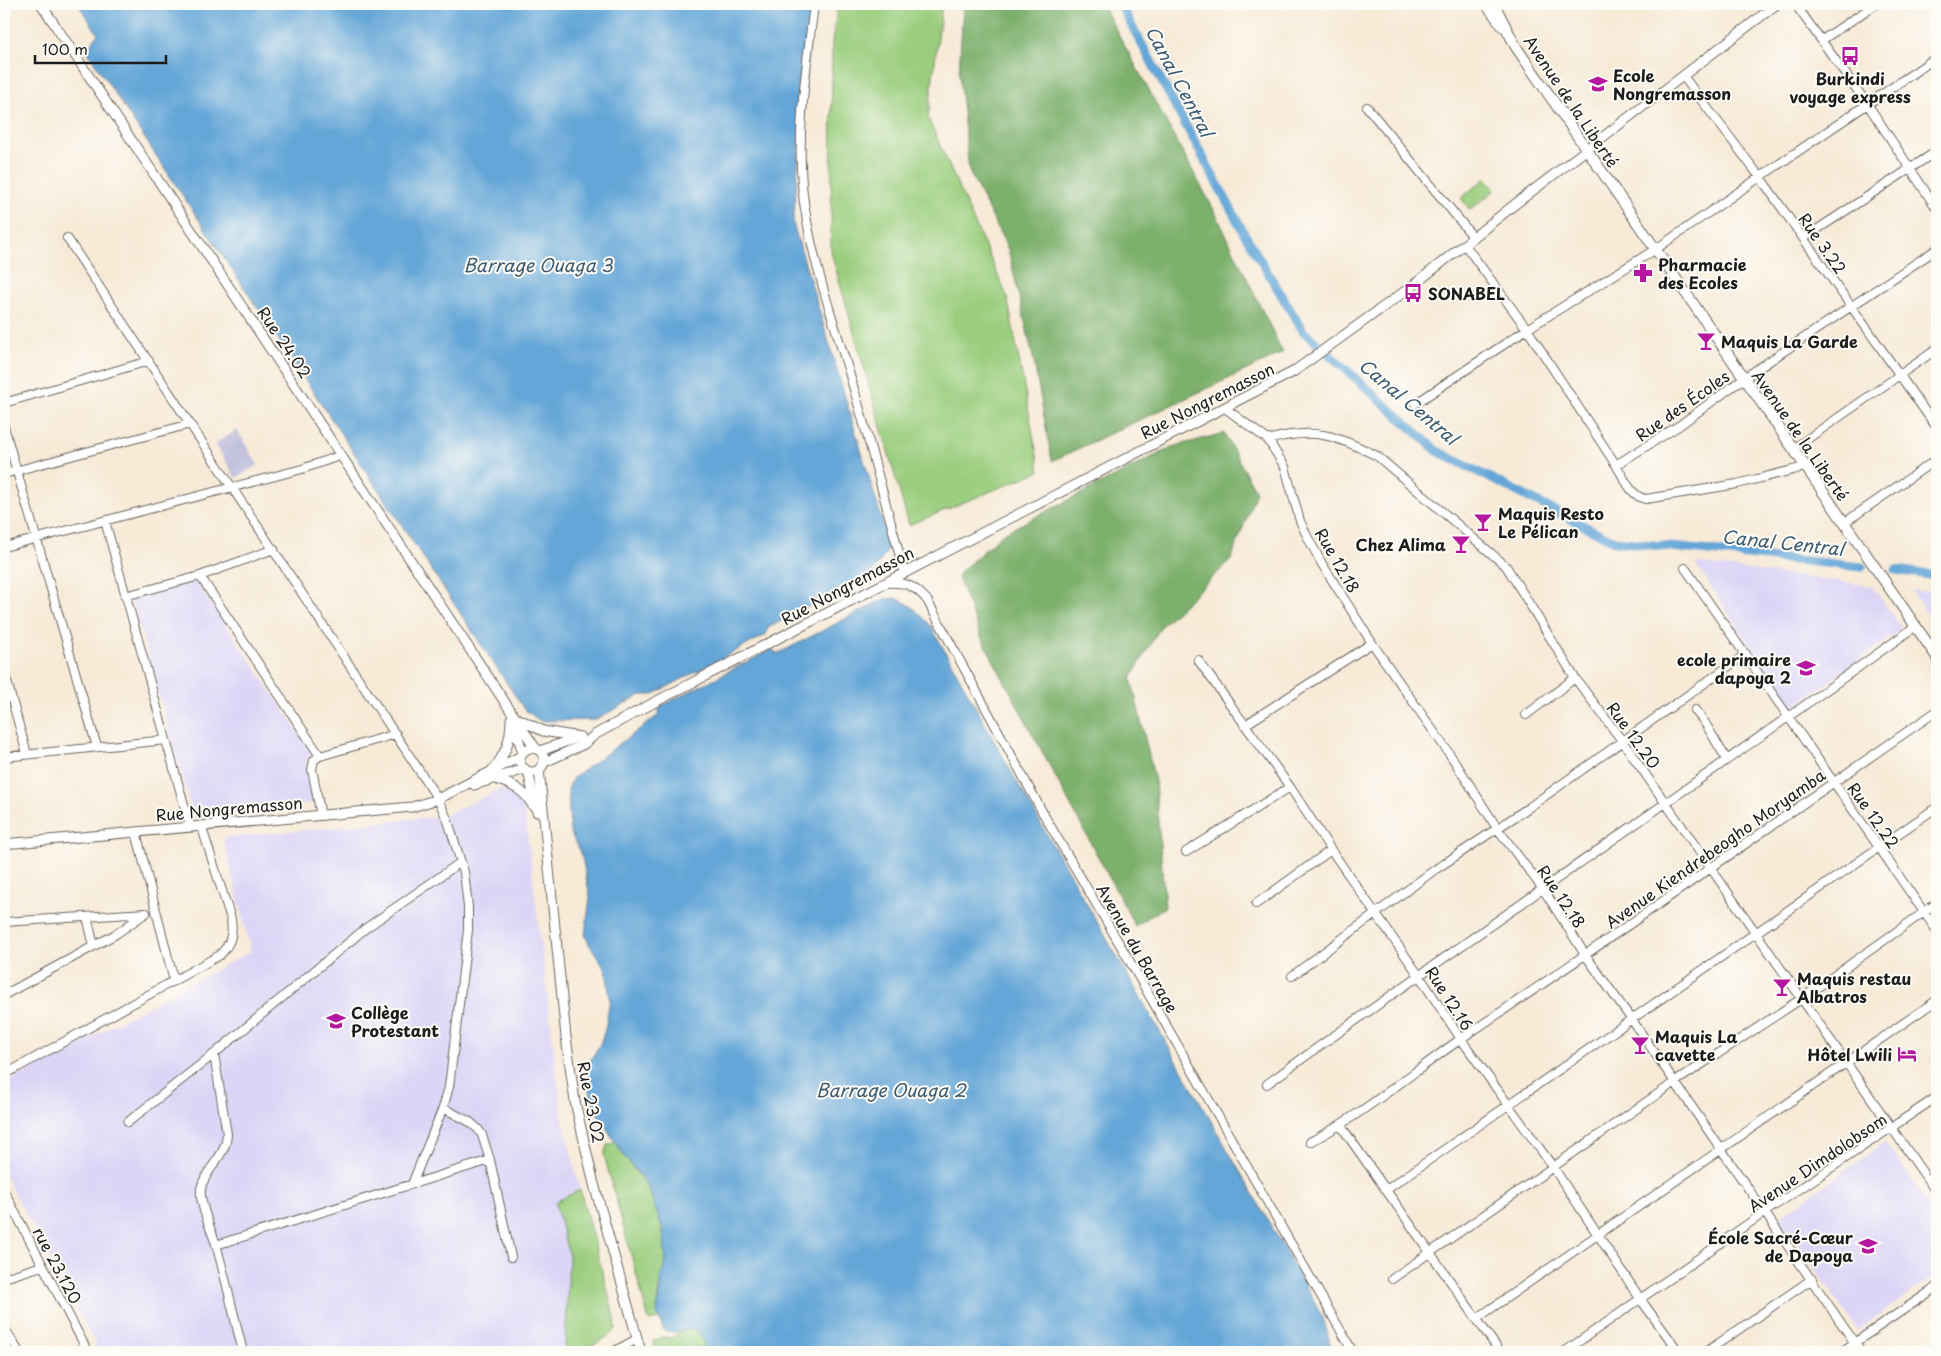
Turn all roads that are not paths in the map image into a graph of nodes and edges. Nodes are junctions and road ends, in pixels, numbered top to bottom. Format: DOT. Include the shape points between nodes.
graph roads {
  1 [pos="41,4"];
  2 [pos="814,4"];
  3 [pos="1485,4"];
  4 [pos="1494,4"];
  5 [pos="1777,4"];
  6 [pos="1795,4"];
  7 [pos="1876,4"];
  8 [pos="1822,40"];
  9 [pos="1516,48"];
  10 [pos="1937,57"];
  11 [pos="1683,76"];
  12 [pos="1868,105"];
  13 [pos="1367,107"];
  14 [pos="1587,150"];
  15 [pos="1937,152"];
  16 [pos="1910,170"];
  17 [pos="1760,177"];
  18 [pos="1937,209"];
  19 [pos="67,238"];
  20 [pos="1474,238"];
  21 [pos="1804,238"];
  22 [pos="1465,245"];
  23 [pos="1656,249"];
  24 [pos="1937,249"];
  25 [pos="1852,307"];
  26 [pos="1527,329"];
  27 [pos="1937,349"];
  28 [pos="149,360"];
  29 [pos="1900,374"];
  30 [pos="1744,378"];
  31 [pos="4,403"];
  32 [pos="1415,404"];
  33 [pos="1225,408"];
  34 [pos="190,424"];
  35 [pos="4,427"];
  36 [pos="1937,428"];
  37 [pos="1268,440"];
  38 [pos="1793,449"];
  39 [pos="342,454"];
  40 [pos="1937,460"];
  41 [pos="1616,465"];
  42 [pos="1806,466"];
  43 [pos="17,470"];
  44 [pos="4,474"];
  45 [pos="233,487"];
  46 [pos="105,521"];
  47 [pos="1844,523"];
  48 [pos="37,539"];
  49 [pos="4,548"];
  50 [pos="274,549"];
  51 [pos="1685,568"];
  52 [pos="904,572"];
  53 [pos="200,576"];
  54 [pos="883,584"];
  55 [pos="125,596"];
  56 [pos="1916,626"];
  57 [pos="1372,643"];
  58 [pos="1746,654"];
  59 [pos="1937,657"];
  60 [pos="1198,660"];
  61 [pos="4,671"];
  62 [pos="1575,678"];
  63 [pos="1695,710"];
  64 [pos="1937,711"];
  65 [pos="1526,715"];
  66 [pos="514,718"];
  67 [pos="1789,718"];
  68 [pos="1245,725"];
  69 [pos="396,734"];
  70 [pos="596,734"];
  71 [pos="580,737"];
  72 [pos="166,740"];
  73 [pos="1623,742"];
  74 [pos="97,747"];
  75 [pos="538,750"];
  76 [pos="26,754"];
  77 [pos="522,754"];
  78 [pos="320,756"];
  79 [pos="4,757"];
  80 [pos="1727,760"];
  81 [pos="541,766"];
  82 [pos="526,770"];
  83 [pos="492,776"];
  84 [pos="1834,782"];
  85 [pos="1290,787"];
  86 [pos="438,799"];
  87 [pos="1665,804"];
  88 [pos="1937,807"];
  89 [pos="321,816"];
  90 [pos="538,818"];
  91 [pos="201,825"];
  92 [pos="190,826"];
  93 [pos="1497,828"];
  94 [pos="136,832"];
  95 [pos="4,844"];
  96 [pos="1879,847"];
  97 [pos="1331,850"];
  98 [pos="546,851"];
  99 [pos="1186,852"];
  100 [pos="461,862"];
  101 [pos="1711,868"];
  102 [pos="1543,890"];
  103 [pos="1937,903"];
  104 [pos="1256,904"];
  105 [pos="157,912"];
  106 [pos="1924,912"];
  107 [pos="146,913"];
  108 [pos="1375,914"];
  109 [pos="88,917"];
  110 [pos="4,922"];
  111 [pos="1937,931"];
  112 [pos="1756,934"];
  113 [pos="94,946"];
  114 [pos="1586,956"];
  115 [pos="1418,974"];
  116 [pos="1292,976"];
  117 [pos="174,981"];
  118 [pos="4,995"];
  119 [pos="1801,999"];
  120 [pos="1937,1000"];
  121 [pos="1632,1020"];
  122 [pos="1461,1039"];
  123 [pos="214,1054"];
  124 [pos="1846,1063"];
  125 [pos="4,1075"];
  126 [pos="1675,1082"];
  127 [pos="1266,1084"];
  128 [pos="1937,1097"];
  129 [pos="1508,1105"];
  130 [pos="443,1108"];
  131 [pos="128,1122"];
  132 [pos="1341,1126"];
  133 [pos="1891,1129"];
  134 [pos="1310,1142"];
  135 [pos="1722,1149"];
  136 [pos="490,1160"];
  137 [pos="1553,1167"];
  138 [pos="412,1184"];
  139 [pos="1386,1190"];
  140 [pos="4,1191"];
  141 [pos="1937,1192"];
  142 [pos="1765,1212"];
  143 [pos="1598,1234"];
  144 [pos="216,1245"];
  145 [pos="1431,1252"];
  146 [pos="511,1257"];
  147 [pos="42,1266"];
  148 [pos="4,1278"];
  149 [pos="1392,1279"];
  150 [pos="1812,1279"];
  151 [pos="1937,1287"];
  152 [pos="1641,1300"];
  153 [pos="1476,1319"];
  154 [pos="4,1327"];
  155 [pos="637,1339"];
  156 [pos="1855,1343"];
  157 [pos="19,1352"];
  158 [pos="88,1352"];
  159 [pos="243,1352"];
  160 [pos="613,1352"];
  161 [pos="641,1352"];
  162 [pos="1353,1352"];
  163 [pos="1500,1352"];
  164 [pos="1564,1352"];
  165 [pos="1679,1352"];
  166 [pos="1706,1352"];
  167 [pos="1841,1352"];
  168 [pos="1861,1352"];
  1 -- 39 [label="street, Rue 24.02"];
  2 -- 52 [label="street" via="802,128 802,184 809,236"];
  3 -- 9 [label="street"];
  4 -- 9 [label="main road, Avenue de la Liberté"];
  5 -- 11 [label="street, Rue Nongremasson"];
  6 -- 8 [label="street"];
  7 -- 8 [label="street"];
  8 -- 12 [label="street"];
  9 -- 14 [label="main road, Avenue de la Liberté"];
  10 -- 12 [label="street"];
  11 -- 14 [label="street, Rue Nongremasson"];
  11 -- 17 [label="street, Rue 3.22"];
  12 -- 16 [label="street"];
  12 -- 17 [label="street"];
  13 -- 20 [label="street"];
  14 -- 20 [label="street, Rue Nongremasson"];
  14 -- 23 [label="main road, Avenue de la Liberté"];
  15 -- 16 [label="street"];
  16 -- 18 [label="street"];
  16 -- 21 [label="street"];
  17 -- 21 [label="street, Rue 3.22"];
  17 -- 23 [label="street"];
  19 -- 28 [label="street"];
  20 -- 22 [label="street, Rue Nongremasson"];
  21 -- 25 [label="street, Rue 3.22"];
  22 -- 26 [label="street"];
  22 -- 33 [label="street, Rue Nongremasson" via="1310,361"];
  23 -- 26 [label="street"];
  23 -- 30 [label="main road, Avenue de la Liberté"];
  24 -- 25 [label="street, Rue des Écoles"];
  25 -- 29 [label="street, Rue 3.22"];
  25 -- 30 [label="street, Rue des Écoles"];
  26 -- 32 [label="street"];
  26 -- 41 [label="street"];
  27 -- 29 [label="street"];
  28 -- 31 [label="street"];
  28 -- 34 [label="street"];
  29 -- 36 [label="street, Rue 3.22"];
  29 -- 38 [label="street"];
  30 -- 38 [label="main road, Avenue de la Liberté"];
  30 -- 41 [label="street, Rue des Écoles" via="1680,425"];
  33 -- 37 [label="street"];
  33 -- 52 [label="street, Rue Nongremasson"];
  34 -- 43 [label="street"];
  34 -- 45 [label="street"];
  35 -- 43 [label="street"];
  37 -- 57 [label="street, Rue 12.18" via="1285,467 1307,536"];
  37 -- 62 [label="street, Rue 12.20" via="1323,434 1377,456 1506,566"];
  38 -- 42 [label="main road, Avenue de la Liberté"];
  39 -- 45 [label="street" via="302,469"];
  39 -- 66 [label="street, Rue 24.02"];
  40 -- 47 [label="street"];
  41 -- 42 [label="street" via="1633,492 1646,500 1737,484"];
  42 -- 47 [label="main road, Avenue de la Liberté"];
  43 -- 44 [label="street"];
  43 -- 48 [label="street"];
  45 -- 46 [label="street"];
  45 -- 50 [label="street"];
  46 -- 48 [label="street"];
  46 -- 55 [label="street"];
  47 -- 56 [label="main road, Avenue de la Liberté"];
  48 -- 49 [label="street"];
  48 -- 74 [label="street"];
  50 -- 53 [label="street"];
  50 -- 69 [label="street"];
  51 -- 58 [label="street, Rue 12.22"];
  52 -- 54 [label="street, Rue Nongremasson"];
  53 -- 55 [label="street"];
  53 -- 78 [label="street"];
  54 -- 70 [label="street, Rue Nongremasson"];
  54 -- 162 [label="street, Avenue du Barrage" via="900,582 909,585 927,600 1044,815"];
  55 -- 72 [label="street"];
  56 -- 59 [label="main road, Avenue de la Liberté"];
  56 -- 67 [label="street"];
  57 -- 68 [label="street"];
  57 -- 93 [label="street, Rue 12.18"];
  58 -- 67 [label="street, Rue 12.22"];
  58 -- 73 [label="street"];
  60 -- 68 [label="street, Rue 12.16"];
  61 -- 76 [label="street"];
  62 -- 65 [label="street"];
  62 -- 73 [label="street, Rue 12.20"];
  63 -- 80 [label="street"];
  64 -- 84 [label="street, Avenue Kiendrebeogho Moryamba"];
  66 -- 71 [label="street" via="543,731"];
  66 -- 75 [label="street, Rue 24.02"];
  66 -- 77 [label="street, Rue 24.02"];
  66 -- 83 [label="street" via="507,746"];
  67 -- 80 [label="street"];
  67 -- 84 [label="street, Rue 12.22"];
  68 -- 85 [label="street, Rue 12.16"];
  69 -- 78 [label="street"];
  69 -- 86 [label="street"];
  70 -- 71 [label="street, Rue Nongremasson"];
  70 -- 81 [label="street, Rue Nongremasson" via="584,744"];
  71 -- 75 [label="street, Rue Nongremasson"];
  72 -- 74 [label="street"];
  72 -- 92 [label="street"];
  73 -- 87 [label="street, Rue 12.20"];
  73 -- 93 [label="street"];
  74 -- 76 [label="street"];
  75 -- 77 [label="street" via="528,749"];
  75 -- 81 [label="street" via="543,757"];
  76 -- 79 [label="street"];
  77 -- 82 [label="street" via="521,763"];
  77 -- 83 [label="street, Rue Nongremasson"];
  78 -- 89 [label="street" via="313,762 312,769"];
  80 -- 87 [label="street"];
  81 -- 82 [label="street"];
  81 -- 98 [label="street, Rue 23.02"];
  82 -- 83 [label="street, Rue Nongremasson"];
  82 -- 90 [label="street, Rue 23.02"];
  83 -- 86 [label="street, Rue Nongremasson"];
  83 -- 90 [label="street" via="520,790 532,804"];
  84 -- 96 [label="street, Rue 12.22"];
  84 -- 101 [label="street, Avenue Kiendrebeogho Moryamba"];
  85 -- 97 [label="street, Rue 12.16"];
  85 -- 99 [label="street"];
  86 -- 89 [label="street, Rue Nongremasson" via="412,807"];
  86 -- 100 [label="street"];
  87 -- 101 [label="street, Rue 12.20"];
  87 -- 102 [label="street"];
  88 -- 96 [label="street"];
  89 -- 91 [label="street, Rue Nongremasson"];
  90 -- 98 [label="street, Rue 23.02"];
  91 -- 92 [label="street, Rue Nongremasson"];
  91 -- 117 [label="street" via="233,935 220,955"];
  92 -- 94 [label="street, Rue Nongremasson"];
  93 -- 102 [label="street, Rue 12.18"];
  93 -- 108 [label="street"];
  94 -- 95 [label="street, Rue Nongremasson"];
  94 -- 105 [label="street"];
  96 -- 106 [label="street, Rue 12.22"];
  96 -- 112 [label="street"];
  97 -- 104 [label="street"];
  97 -- 108 [label="street, Rue 12.16"];
  98 -- 155 [label="street, Rue 23.02" via="575,1102"];
  100 -- 123 [label="street" via="366,928"];
  100 -- 130 [label="street" via="467,888 468,930 452,1067"];
  101 -- 112 [label="street, Rue 12.20"];
  101 -- 114 [label="street, Avenue Kiendrebeogho Moryamba"];
  102 -- 114 [label="street, Rue 12.18"];
  102 -- 115 [label="street"];
  103 -- 106 [label="street"];
  105 -- 107 [label="street"];
  105 -- 117 [label="street"];
  106 -- 111 [label="street, Rue 12.22"];
  106 -- 119 [label="street"];
  107 -- 109 [label="street"];
  107 -- 113 [label="street"];
  108 -- 115 [label="street, Rue 12.16"];
  108 -- 116 [label="street"];
  109 -- 110 [label="street"];
  109 -- 113 [label="street"];
  112 -- 119 [label="street, Rue 12.20"];
  112 -- 121 [label="street"];
  113 -- 118 [label="street"];
  114 -- 121 [label="street, Rue 12.18"];
  114 -- 122 [label="street, Avenue Kiendrebeogho Moryamba"];
  115 -- 122 [label="street, Rue 12.16"];
  115 -- 127 [label="street"];
  117 -- 125 [label="street"];
  119 -- 124 [label="street, Rue 12.20"];
  119 -- 126 [label="street"];
  120 -- 124 [label="street"];
  121 -- 126 [label="street, Rue 12.18"];
  121 -- 129 [label="street"];
  122 -- 129 [label="street, Rue 12.16"];
  122 -- 132 [label="street, Avenue Kiendrebeogho Moryamba"];
  123 -- 131 [label="street"];
  123 -- 144 [label="street" via="227,1134 224,1151 205,1178 201,1196"];
  124 -- 133 [label="street, Rue 12.20"];
  124 -- 135 [label="street"];
  126 -- 135 [label="street, Rue 12.18"];
  126 -- 137 [label="street"];
  128 -- 133 [label="street, Avenue Dimdolobsom"];
  129 -- 137 [label="street, Rue 12.16"];
  129 -- 139 [label="street"];
  130 -- 136 [label="street" via="478,1129"];
  130 -- 138 [label="street"];
  132 -- 134 [label="street, Avenue Kiendrebeogho Moryamba"];
  132 -- 139 [label="street"];
  133 -- 141 [label="street, Rue 12.20"];
  133 -- 142 [label="street, Avenue Dimdolobsom"];
  135 -- 142 [label="street, Rue 12.18"];
  135 -- 143 [label="street"];
  136 -- 138 [label="street"];
  136 -- 146 [label="street"];
  137 -- 143 [label="street, Rue 12.16"];
  137 -- 145 [label="street"];
  138 -- 144 [label="street"];
  139 -- 145 [label="street"];
  140 -- 147 [label="street, rue 23.120"];
  142 -- 150 [label="street, Rue 12.18"];
  142 -- 152 [label="street, Avenue Dimdolobsom"];
  143 -- 152 [label="street, Rue 12.16"];
  143 -- 153 [label="street"];
  144 -- 159 [label="street"];
  145 -- 149 [label="street"];
  145 -- 153 [label="street"];
  147 -- 148 [label="street"];
  147 -- 158 [label="street, rue 23.120"];
  150 -- 156 [label="street, Rue 12.18"];
  150 -- 166 [label="street"];
  151 -- 156 [label="street"];
  152 -- 164 [label="street, Avenue Dimdolobsom"];
  152 -- 165 [label="street, Rue 12.16"];
  153 -- 163 [label="street"];
  154 -- 157 [label="street"];
  155 -- 160 [label="street"];
  155 -- 161 [label="street, Rue 23.02"];
  156 -- 167 [label="street"];
  156 -- 168 [label="street, Rue 12.18"];
}
